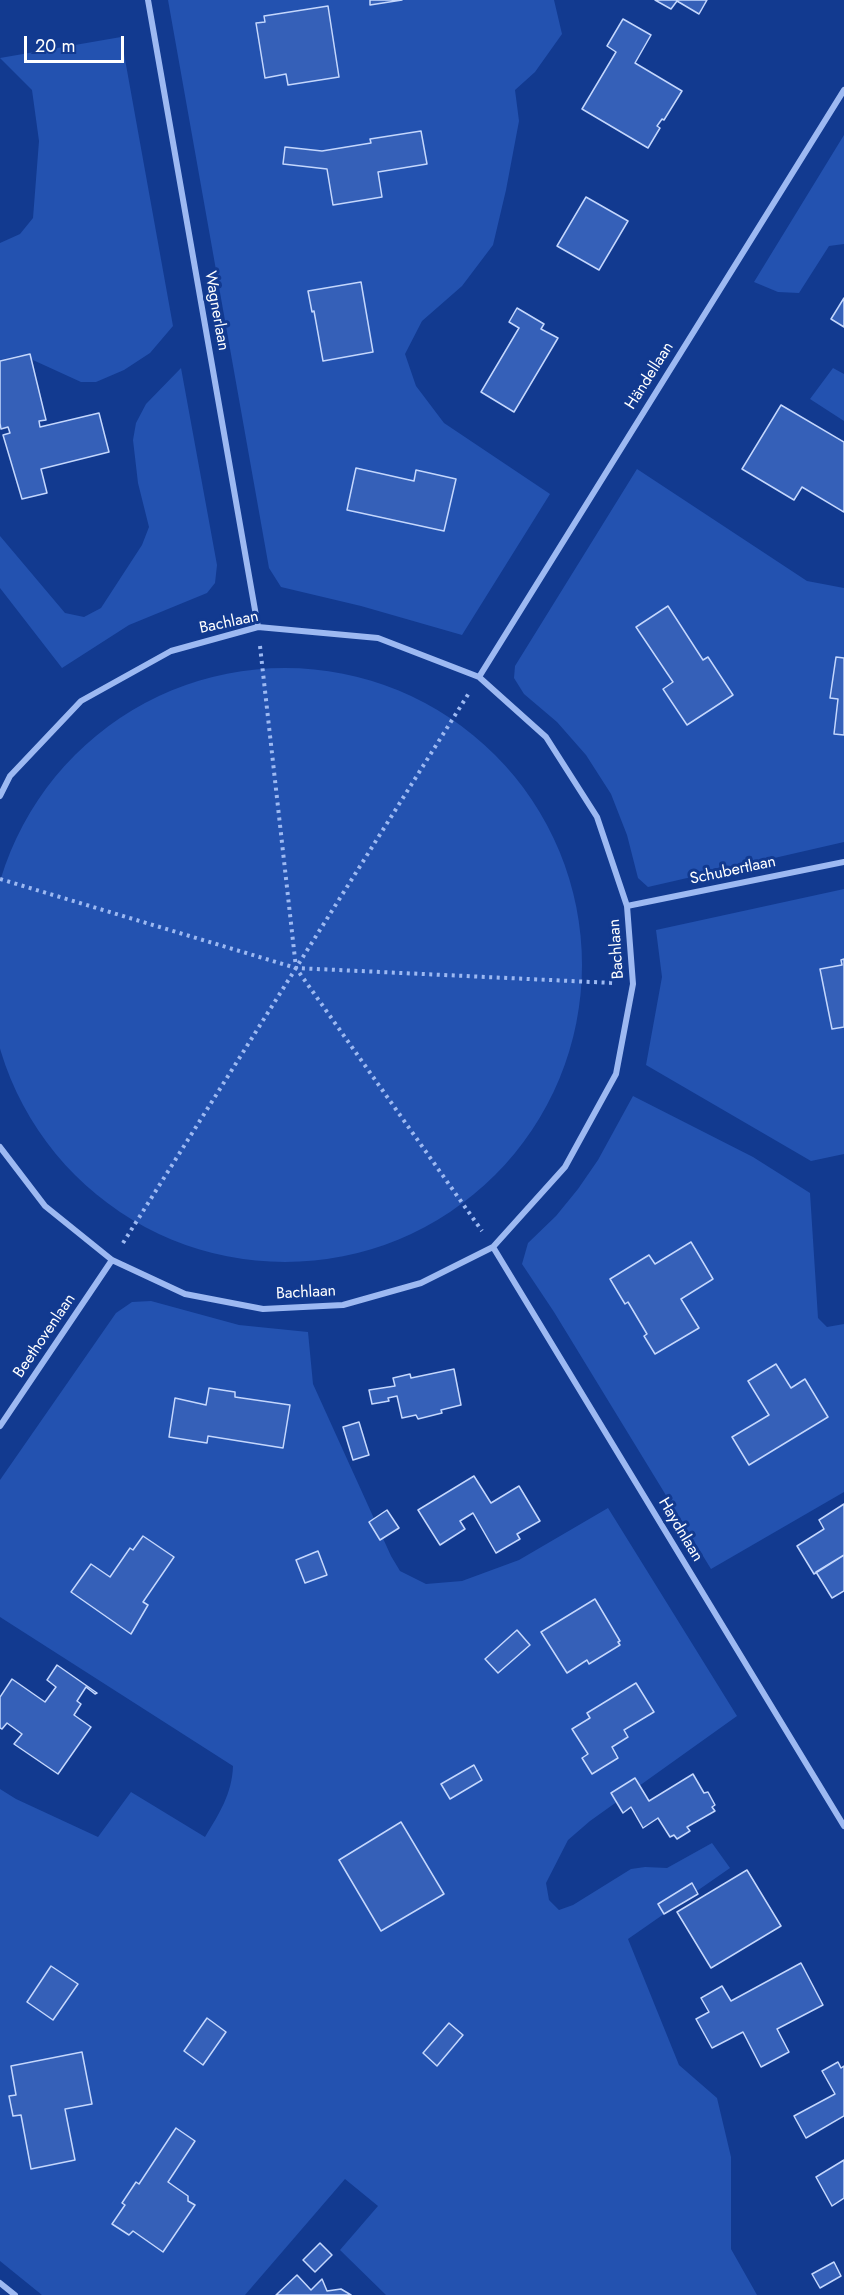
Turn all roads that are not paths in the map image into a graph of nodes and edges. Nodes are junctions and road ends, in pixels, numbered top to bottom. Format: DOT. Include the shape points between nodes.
graph roads {
  1 [pos="148,0"];
  2 [pos="844,90"];
  3 [pos="258,627"];
  4 [pos="479,677"];
  5 [pos="0,796"];
  6 [pos="844,861"];
  7 [pos="627,906"];
  8 [pos="0,1146"];
  9 [pos="493,1247"];
  10 [pos="112,1260"];
  11 [pos="0,1426"];
  12 [pos="844,1826"];
  13 [pos="0,2283"];
  14 [pos="15,2295"];
  1 -- 3 [label="street, Wagnerlaan"];
  2 -- 4 [label="street, Händellaan"];
  3 -- 4 [label="street, Bachlaan" via="378,638"];
  3 -- 5 [label="street, Bachlaan" via="171,651 81,701 10,776"];
  4 -- 7 [label="street, Bachlaan" via="546,737 597,817"];
  6 -- 7 [label="street, Schubertlaan"];
  7 -- 9 [label="street, Bachlaan" via="633,984 616,1074 565,1167"];
  8 -- 10 [label="street, Bachlaan" via="45,1206"];
  9 -- 10 [label="street, Bachlaan" via="421,1283 343,1305 263,1309 185,1293"];
  9 -- 12 [label="street, Haydnlaan"];
  10 -- 11 [label="street, Beethovenlaan"];
  13 -- 14 [label="street"];
}
